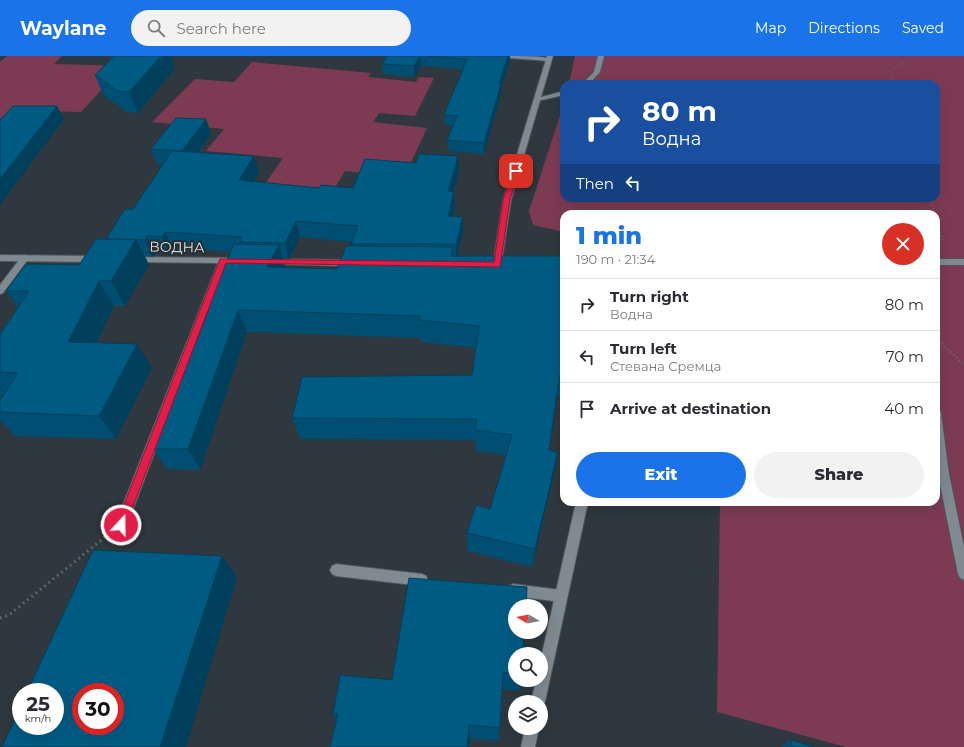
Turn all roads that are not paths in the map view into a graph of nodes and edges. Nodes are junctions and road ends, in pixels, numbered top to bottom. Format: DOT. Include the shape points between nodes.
graph roads {
  1 [pos="509,56"];
  2 [pos="601,56"];
  3 [pos="549,57"];
  4 [pos="591,80"];
  5 [pos="560,94"];
  6 [pos="537,99"];
  7 [pos="0,258"];
  8 [pos="25,258"];
  9 [pos="104,259"];
  10 [pos="128,260"];
  11 [pos="223,261"];
  12 [pos="246,261"];
  13 [pos="262,262"];
  14 [pos="940,262"];
  15 [pos="964,262"];
  16 [pos="363,264"];
  17 [pos="497,265"];
  18 [pos="0,291"];
  19 [pos="940,452"];
  20 [pos="581,506"];
  21 [pos="121,525"];
  22 [pos="336,570"];
  23 [pos="964,574"];
  24 [pos="437,582"];
  25 [pos="499,589"];
  26 [pos="561,596"];
  27 [pos="540,695"];
  28 [pos="531,735"];
  29 [pos="528,747"];
  1 -- 3 [label="street"];
  2 -- 4 [label="street" via="600,68"];
  3 -- 6 [label="street"];
  5 -- 6 [label="street"];
  6 -- 17 [label="street" via="507,200"];
  7 -- 8 [label="street"];
  8 -- 9 [label="street"];
  8 -- 18 [label="street"];
  10 -- 11 [label="street, ВОДНА"];
  11 -- 12 [label="street, ВОДНА"];
  11 -- 21 [label="street"];
  13 -- 16 [label="street"];
  14 -- 15 [label="street"];
  19 -- 23 [label="street"];
  20 -- 26 [label="street"];
  22 -- 24 [label="street"];
  25 -- 26 [label="street"];
  26 -- 27 [label="street"];
  28 -- 29 [label="street"];
}
